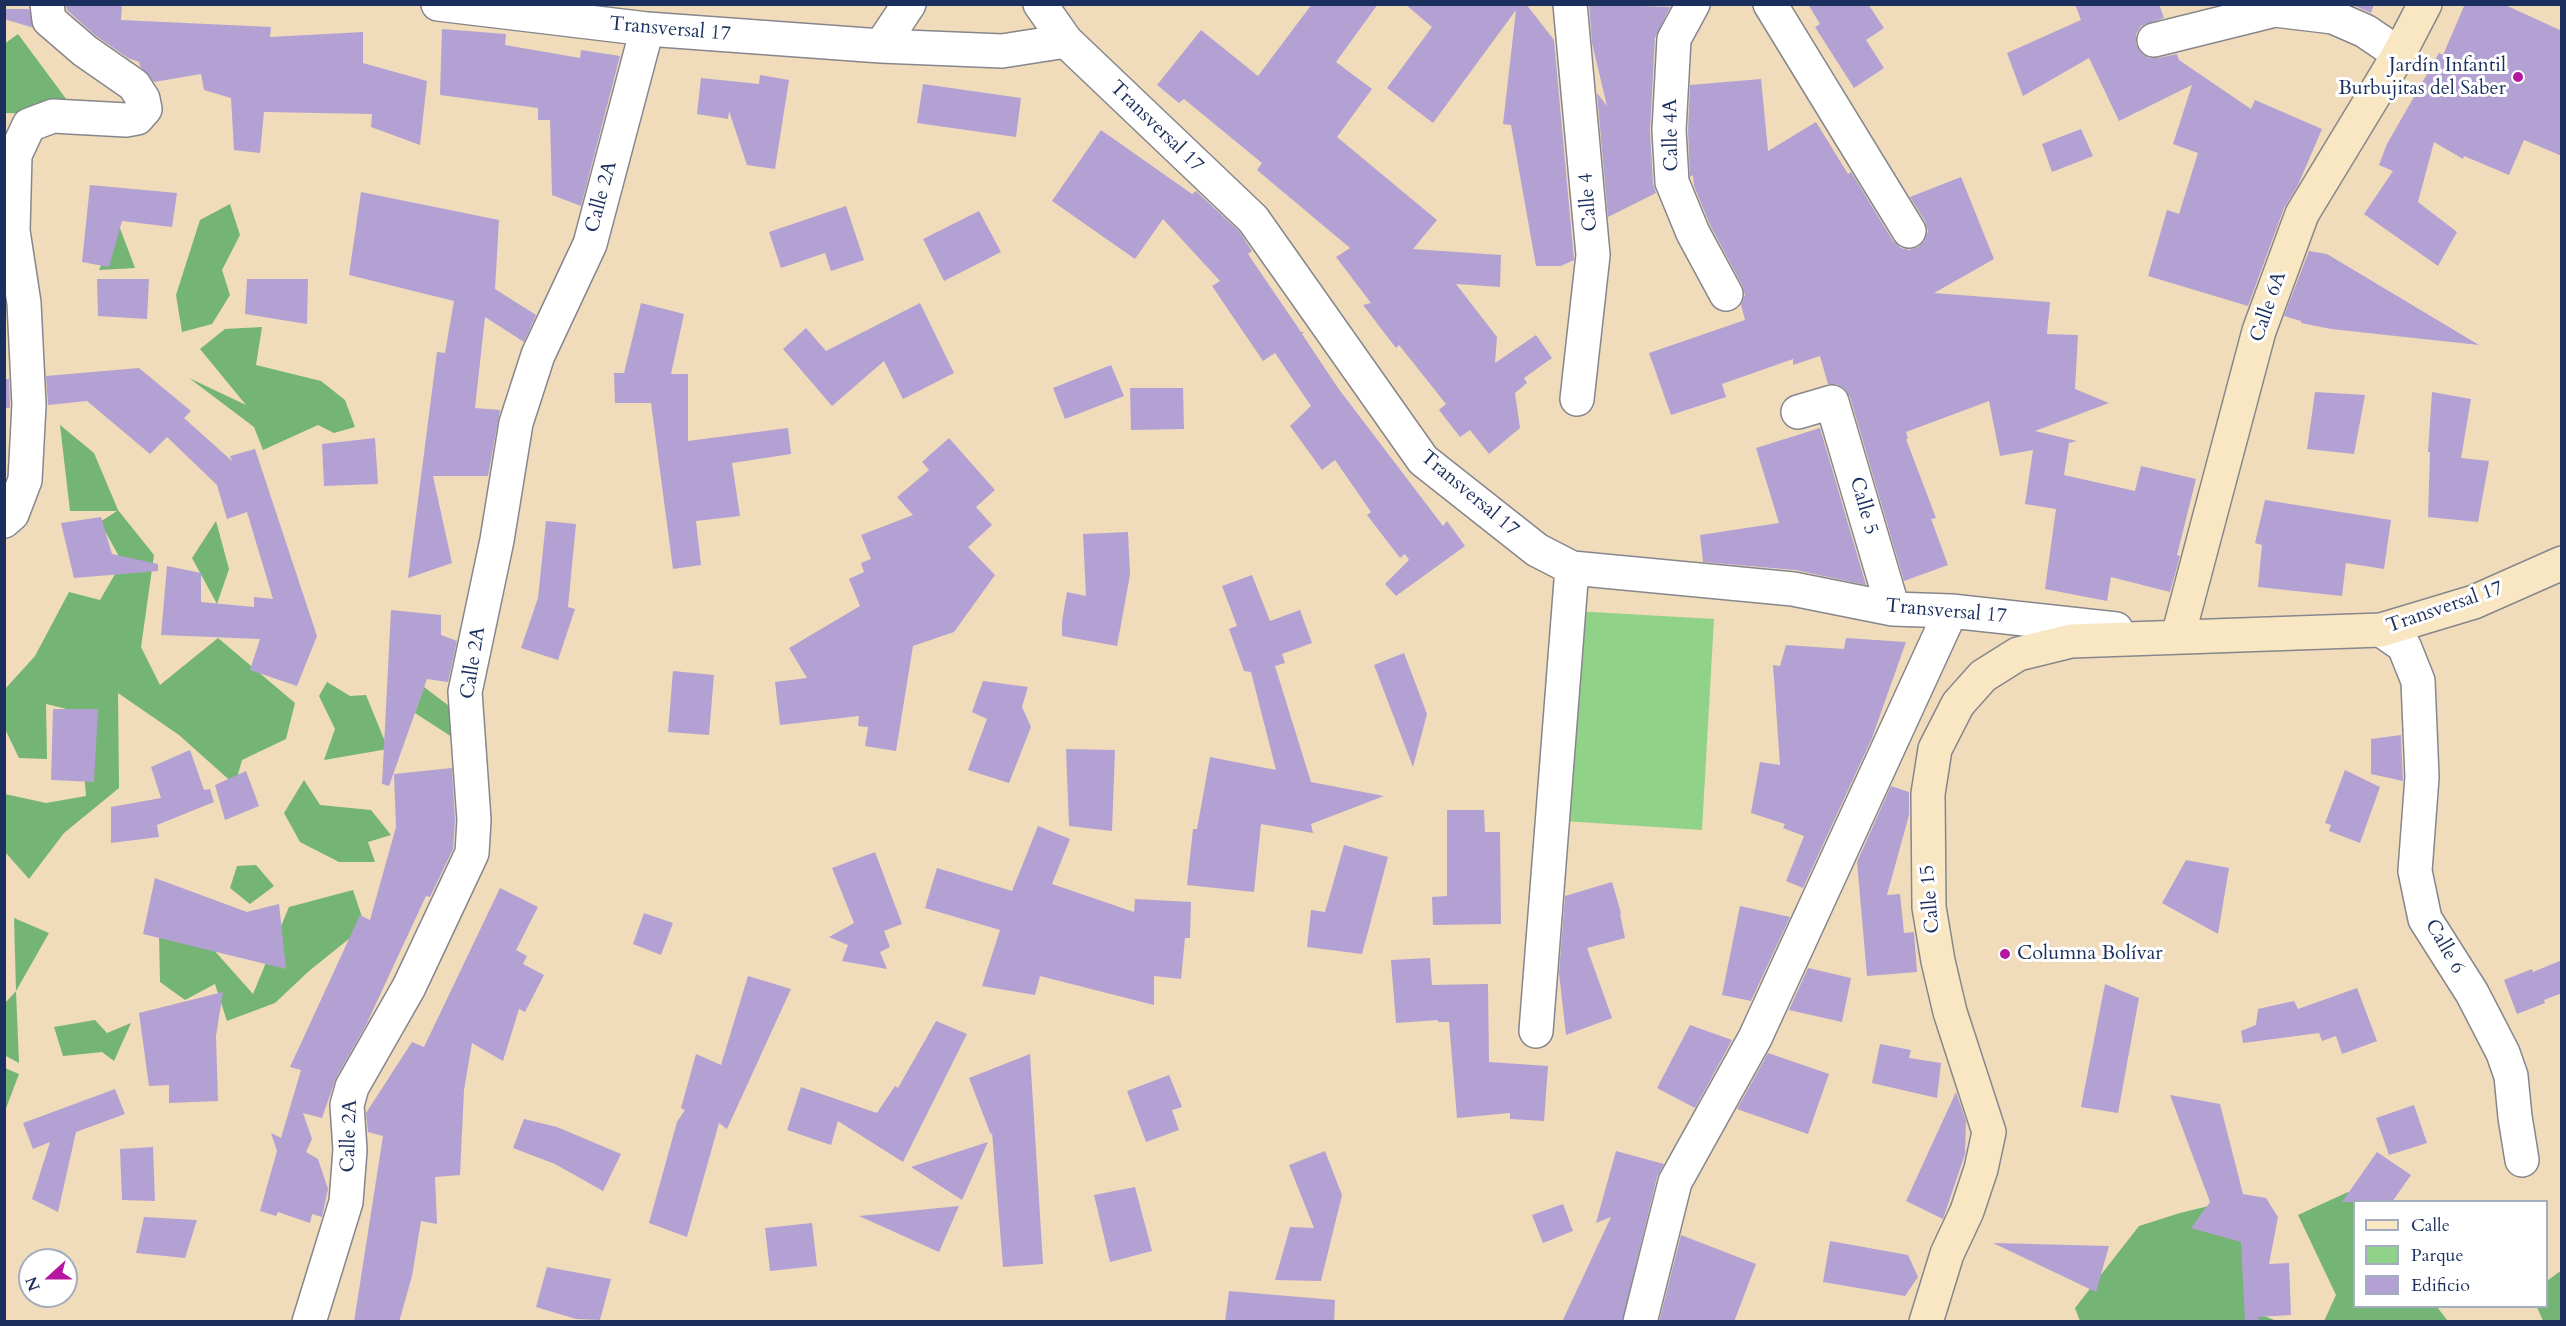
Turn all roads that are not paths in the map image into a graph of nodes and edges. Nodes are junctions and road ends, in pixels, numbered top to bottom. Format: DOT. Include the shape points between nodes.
graph roads {
  1 [pos="47,4"];
  2 [pos="438,4"];
  3 [pos="909,4"];
  4 [pos="1040,4"];
  5 [pos="1570,4"];
  6 [pos="1693,4"];
  7 [pos="1770,4"];
  8 [pos="2425,4"];
  9 [pos="647,29"];
  10 [pos="2154,40"];
  11 [pos="1066,41"];
  12 [pos="881,46"];
  13 [pos="2399,54"];
  14 [pos="1909,231"];
  15 [pos="1726,294"];
  16 [pos="1577,399"];
  17 [pos="1798,412"];
  18 [pos="4,521"];
  19 [pos="2562,563"];
  20 [pos="1572,568"];
  21 [pos="1893,609"];
  22 [pos="1951,611"];
  23 [pos="2381,630"];
  24 [pos="2178,636"];
  25 [pos="1536,1030"];
  26 [pos="2522,1160"];
  27 [pos="309,1322"];
  28 [pos="1640,1322"];
  29 [pos="1926,1322"];
  1 -- 18 [label="street" via="49,20 134,85 146,109 137,118 126,120 53,116 28,125 15,155 13,231 24,303 28,405 25,480 12,514"];
  2 -- 9 [label="street, Transversal 17"];
  3 -- 12 [label="street"];
  4 -- 11 [label="street"];
  5 -- 16 [label="street, Calle 4" via="1593,255"];
  6 -- 15 [label="street, Calle 4A" via="1674,39 1669,130 1672,182 1693,233"];
  7 -- 14 [label="street"];
  8 -- 13 [label="main road, Calle 6A"];
  9 -- 12 [label="street, Transversal 17"];
  9 -- 27 [label="street, Calle 2A" via="590,244 538,355 516,423 497,540 465,692 474,820 472,853 409,987 352,1087 347,1105 350,1150 346,1202"];
  10 -- 13 [label="street" via="2275,10 2333,17 2365,31"];
  11 -- 12 [label="street, Transversal 17" via="1002,51"];
  11 -- 20 [label="street, Transversal 17" via="1253,219 1424,460 1536,549"];
  13 -- 24 [label="main road, Calle 6A" via="2302,214 2259,331"];
  17 -- 21 [label="street, Calle 5" via="1833,402"];
  19 -- 23 [label="main road, Transversal 17" via="2474,602"];
  20 -- 21 [label="street, Transversal 17" via="1793,590"];
  20 -- 25 [label="street"];
  21 -- 22 [label="street, Transversal 17"];
  22 -- 24 [label="street, Transversal 17"];
  22 -- 28 [label="street" via="1755,1038 1675,1182"];
  23 -- 24 [label="main road, Transversal 17"];
  23 -- 26 [label="street, Calle 6" via="2404,645 2418,681 2422,777 2415,870 2425,919 2472,993 2503,1053 2511,1076"];
  24 -- 29 [label="main road, Calle 15" via="2071,640 2018,654 1983,676 1958,704 1935,748 1928,794 1929,908 1950,1012 1989,1132 1982,1169 1947,1254"];
}
